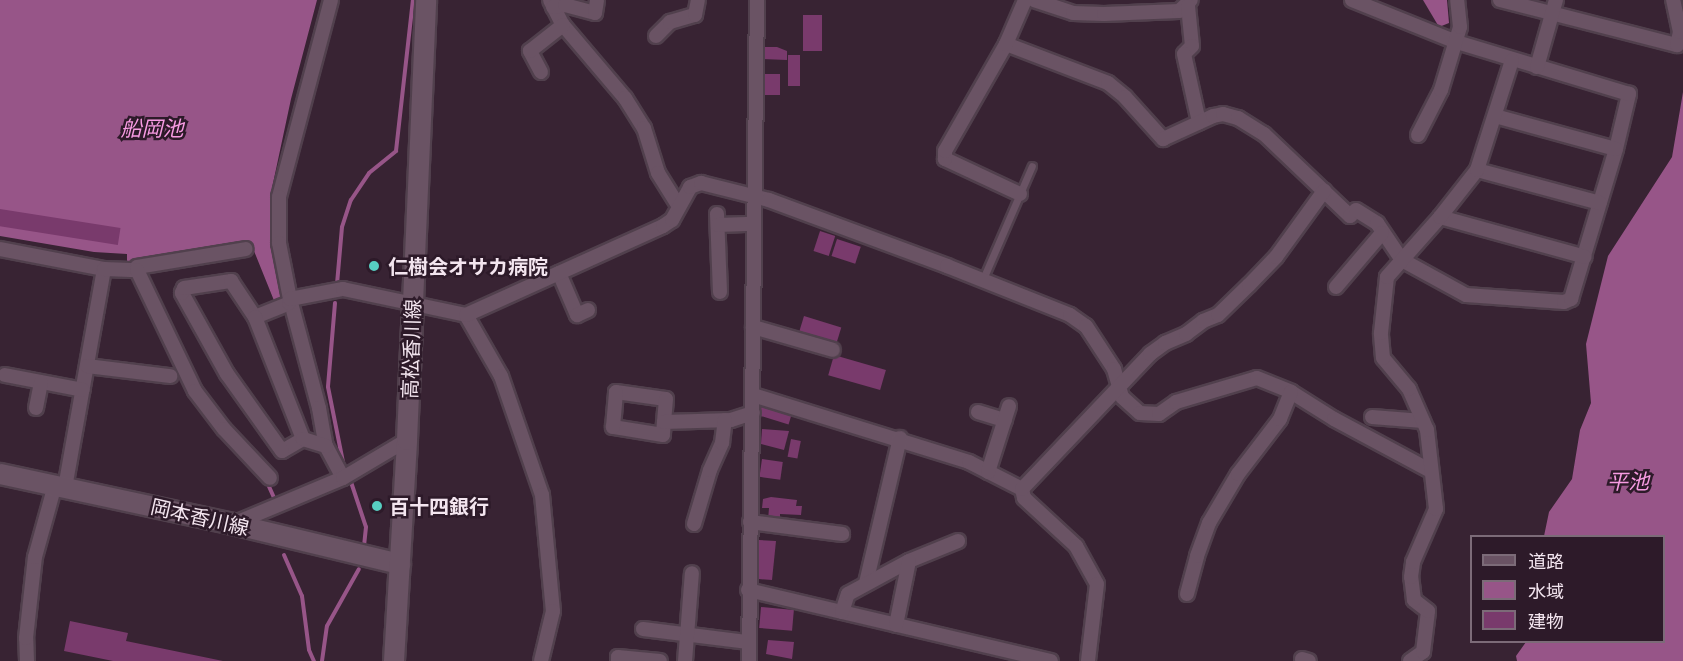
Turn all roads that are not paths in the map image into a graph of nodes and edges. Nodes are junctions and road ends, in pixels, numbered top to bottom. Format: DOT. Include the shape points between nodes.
graph roads {
  1 [pos="331,0"];
  2 [pos="426,0"];
  3 [pos="597,0"];
  4 [pos="698,0"];
  5 [pos="758,0"];
  6 [pos="1025,0"];
  7 [pos="1034,0"];
  8 [pos="1352,0"];
  9 [pos="1457,0"];
  10 [pos="1500,0"];
  11 [pos="1673,0"];
  12 [pos="552,3"];
  13 [pos="1190,3"];
  14 [pos="1554,7"];
  15 [pos="563,24"];
  16 [pos="656,36"];
  17 [pos="1454,41"];
  18 [pos="1006,44"];
  19 [pos="1512,60"];
  20 [pos="1537,68"];
  21 [pos="541,72"];
  22 [pos="1495,116"];
  23 [pos="1199,122"];
  24 [pos="1418,135"];
  25 [pos="1616,149"];
  26 [pos="1032,166"];
  27 [pos="1477,170"];
  28 [pos="1324,191"];
  29 [pos="1020,194"];
  30 [pos="753,197"];
  31 [pos="1600,203"];
  32 [pos="678,205"];
  33 [pos="1440,218"];
  34 [pos="753,224"];
  35 [pos="1382,232"];
  36 [pos="0,249"];
  37 [pos="246,249"];
  38 [pos="1585,257"];
  39 [pos="1402,260"];
  40 [pos="104,269"];
  41 [pos="137,270"];
  42 [pos="559,273"];
  43 [pos="983,279"];
  44 [pos="1336,287"];
  45 [pos="720,292"];
  46 [pos="290,299"];
  47 [pos="414,303"];
  48 [pos="588,310"];
  49 [pos="465,315"];
  50 [pos="255,317"];
  51 [pos="753,327"];
  52 [pos="833,350"];
  53 [pos="87,366"];
  54 [pos="5,375"];
  55 [pos="170,376"];
  56 [pos="41,382"];
  57 [pos="1119,386"];
  58 [pos="83,390"];
  59 [pos="1291,392"];
  60 [pos="753,395"];
  61 [pos="36,408"];
  62 [pos="978,412"];
  63 [pos="753,413"];
  64 [pos="1372,417"];
  65 [pos="725,420"];
  66 [pos="1423,421"];
  67 [pos="664,422"];
  68 [pos="900,438"];
  69 [pos="303,439"];
  70 [pos="407,440"];
  71 [pos="326,446"];
  72 [pos="1431,471"];
  73 [pos="988,472"];
  74 [pos="0,474"];
  75 [pos="270,478"];
  76 [pos="343,478"];
  77 [pos="60,486"];
  78 [pos="1022,489"];
  79 [pos="750,522"];
  80 [pos="233,524"];
  81 [pos="694,524"];
  82 [pos="842,534"];
  83 [pos="958,541"];
  84 [pos="909,561"];
  85 [pos="400,564"];
  86 [pos="692,573"];
  87 [pos="866,583"];
  88 [pos="748,590"];
  89 [pos="1187,594"];
  90 [pos="842,612"];
  91 [pos="896,625"];
  92 [pos="643,629"];
  93 [pos="687,634"];
  94 [pos="748,642"];
  95 [pos="991,654"];
  96 [pos="27,661"];
  97 [pos="394,661"];
  98 [pos="541,661"];
  99 [pos="618,661"];
  100 [pos="660,661"];
  101 [pos="685,661"];
  102 [pos="749,661"];
  103 [pos="1051,661"];
  104 [pos="1088,661"];
  105 [pos="1410,661"];
  1 -- 46 [label="street" via="279,197 279,243"];
  2 -- 47 [label="main road, 高松香川線"];
  3 -- 12 [label="street" via="595,13"];
  4 -- 16 [label="street" via="695,15 670,22"];
  5 -- 30 [label="street"];
  6 -- 18 [label="street"];
  7 -- 13 [label="street" via="1073,13 1179,11"];
  8 -- 17 [label="street"];
  9 -- 17 [label="street" via="1460,27"];
  10 -- 14 [label="street"];
  11 -- 14 [label="street" via="1680,32 1677,45"];
  12 -- 15 [label="street"];
  13 -- 23 [label="street" via="1192,46 1184,54"];
  14 -- 20 [label="street"];
  15 -- 21 [label="street" via="530,51"];
  15 -- 32 [label="street" via="625,98 644,128 658,173"];
  17 -- 19 [label="street"];
  17 -- 24 [label="street" via="1441,90"];
  18 -- 23 [label="street" via="1108,83 1163,139"];
  18 -- 29 [label="street" via="945,151 945,159"];
  19 -- 20 [label="street"];
  19 -- 22 [label="street"];
  20 -- 25 [label="street" via="1629,94"];
  22 -- 25 [label="street"];
  22 -- 27 [label="street"];
  23 -- 28 [label="street" via="1223,114 1238,118 1264,134"];
  25 -- 31 [label="street"];
  26 -- 29 [label="lane"];
  27 -- 31 [label="street"];
  27 -- 33 [label="street"];
  28 -- 35 [label="street" via="1350,216 1356,210"];
  28 -- 57 [label="street" via="1276,257 1218,315 1165,343"];
  29 -- 43 [label="lane"];
  30 -- 32 [label="street" via="701,183 690,187"];
  30 -- 34 [label="street"];
  30 -- 43 [label="street"];
  31 -- 38 [label="street"];
  32 -- 42 [label="street" via="672,220 663,226"];
  33 -- 38 [label="street"];
  33 -- 39 [label="street"];
  34 -- 45 [label="street" via="718,220"];
  34 -- 51 [label="street"];
  35 -- 39 [label="street"];
  35 -- 44 [label="street"];
  36 -- 40 [label="street"];
  37 -- 41 [label="street"];
  38 -- 39 [label="street" via="1571,299 1564,302 1466,295"];
  39 -- 66 [label="street" via="1387,277 1381,333 1383,358 1409,389"];
  40 -- 41 [label="street"];
  40 -- 53 [label="street"];
  41 -- 75 [label="street" via="195,391"];
  42 -- 48 [label="street" via="577,315"];
  42 -- 49 [label="street"];
  43 -- 57 [label="street" via="1070,315 1086,326 1114,369"];
  46 -- 47 [label="street" via="343,289"];
  46 -- 50 [label="street" via="289,303"];
  46 -- 71 [label="street"];
  47 -- 49 [label="street"];
  47 -- 70 [label="main road, 高松香川線"];
  49 -- 98 [label="street" via="501,376 542,495 553,611"];
  50 -- 69 [label="street"];
  50 -- 69 [label="street" via="231,281 184,288 182,293 227,374 282,451"];
  51 -- 52 [label="street"];
  51 -- 60 [label="street"];
  53 -- 55 [label="street"];
  53 -- 58 [label="street"];
  54 -- 56 [label="street"];
  56 -- 58 [label="street"];
  56 -- 61 [label="street"];
  57 -- 59 [label="street" via="1122,397 1140,412 1150,414 1159,414 1176,402 1257,378"];
  57 -- 78 [label="street"];
  58 -- 77 [label="street"];
  59 -- 72 [label="street"];
  59 -- 89 [label="street" via="1280,419 1238,474 1209,523"];
  60 -- 63 [label="street"];
  60 -- 68 [label="street"];
  62 -- 73 [label="street" via="1007,413"];
  63 -- 65 [label="street"];
  63 -- 79 [label="street"];
  64 -- 66 [label="street"];
  65 -- 67 [label="street"];
  65 -- 81 [label="street" via="722,443"];
  66 -- 72 [label="street"];
  67 -- 67 [label="street" via="663,435 612,427 616,392 666,399"];
  68 -- 73 [label="street"];
  68 -- 87 [label="street"];
  69 -- 71 [label="street"];
  70 -- 76 [label="street"];
  70 -- 85 [label="main road, 高松香川線"];
  71 -- 76 [label="street"];
  72 -- 105 [label="street" via="1436,509 1413,562 1411,577 1414,600 1428,611 1423,652"];
  73 -- 78 [label="street"];
  74 -- 77 [label="main road, 岡本香川線"];
  76 -- 80 [label="street"];
  77 -- 80 [label="main road, 岡本香川線"];
  77 -- 96 [label="street" via="35,557"];
  78 -- 104 [label="street" via="1024,498 1076,546 1097,584"];
  79 -- 82 [label="street"];
  79 -- 88 [label="street"];
  80 -- 85 [label="main road, 岡本香川線"];
  83 -- 84 [label="street"];
  84 -- 87 [label="street"];
  84 -- 91 [label="street"];
  85 -- 97 [label="main road, 高松香川線"];
  86 -- 93 [label="street"];
  87 -- 90 [label="street" via="848,594"];
  88 -- 90 [label="street"];
  88 -- 94 [label="street"];
  90 -- 91 [label="street"];
  91 -- 95 [label="street"];
  92 -- 93 [label="street"];
  93 -- 94 [label="street"];
  93 -- 101 [label="street"];
  94 -- 102 [label="street"];
  95 -- 103 [label="street"];
  99 -- 100 [label="street" via="618,657"];
}
